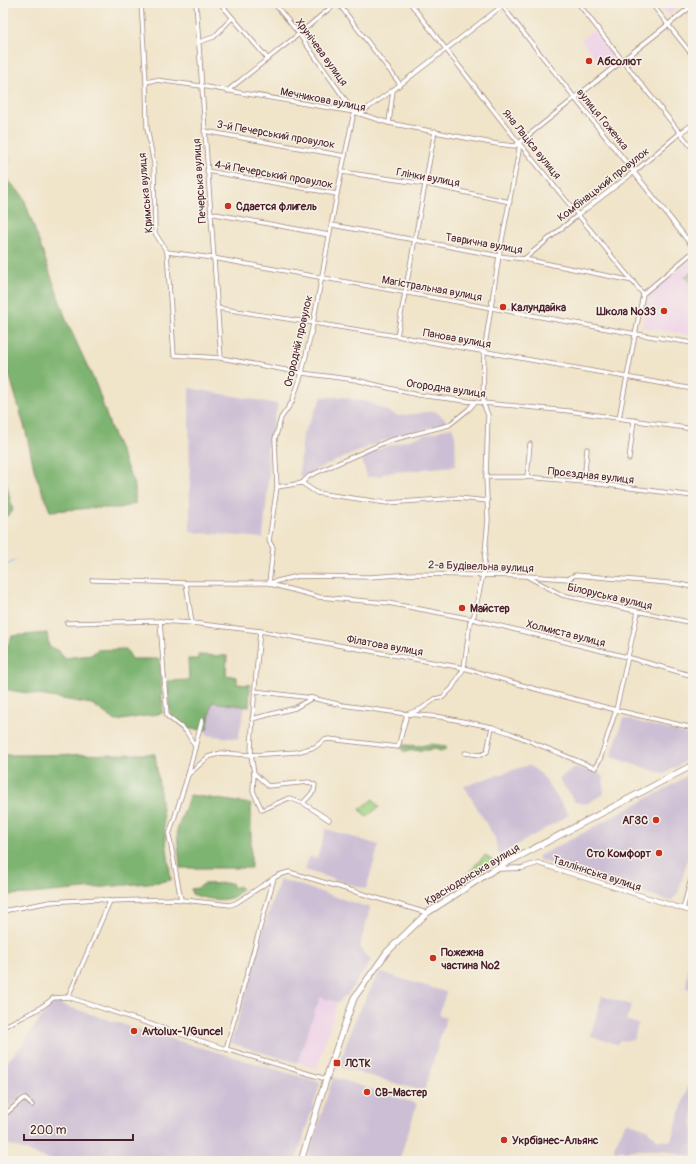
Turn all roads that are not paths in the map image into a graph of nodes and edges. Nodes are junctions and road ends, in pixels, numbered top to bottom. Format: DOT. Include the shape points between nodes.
graph roads {
  1 [pos="141,3"];
  2 [pos="196,3"];
  3 [pos="220,3"];
  4 [pos="274,3"];
  5 [pos="337,3"];
  6 [pos="410,3"];
  7 [pos="506,3"];
  8 [pos="578,3"];
  9 [pos="651,3"];
  10 [pos="501,4"];
  11 [pos="693,5"];
  12 [pos="232,18"];
  13 [pos="668,24"];
  14 [pos="299,34"];
  15 [pos="199,42"];
  16 [pos="446,48"];
  17 [pos="693,56"];
  18 [pos="268,59"];
  19 [pos="623,61"];
  20 [pos="146,82"];
  21 [pos="400,84"];
  22 [pos="201,86"];
  23 [pos="393,90"];
  24 [pos="227,91"];
  25 [pos="575,98"];
  26 [pos="354,112"];
  27 [pos="389,123"];
  28 [pos="693,124"];
  29 [pos="204,131"];
  30 [pos="435,131"];
  31 [pos="680,133"];
  32 [pos="519,143"];
  33 [pos="693,149"];
  34 [pos="345,156"];
  35 [pos="207,171"];
  36 [pos="342,172"];
  37 [pos="634,172"];
  38 [pos="426,184"];
  39 [pos="337,194"];
  40 [pos="510,202"];
  41 [pos="210,213"];
  42 [pos="578,215"];
  43 [pos="332,225"];
  44 [pos="329,235"];
  45 [pos="416,240"];
  46 [pos="693,247"];
  47 [pos="167,252"];
  48 [pos="693,252"];
  49 [pos="499,256"];
  50 [pos="213,258"];
  51 [pos="524,259"];
  52 [pos="322,277"];
  53 [pos="633,281"];
  54 [pos="405,293"];
  55 [pos="643,294"];
  56 [pos="217,308"];
  57 [pos="490,308"];
  58 [pos="313,324"];
  59 [pos="636,334"];
  60 [pos="397,336"];
  61 [pos="693,343"];
  62 [pos="484,352"];
  63 [pos="174,354"];
  64 [pos="220,358"];
  65 [pos="302,372"];
  66 [pos="628,377"];
  67 [pos="693,389"];
  68 [pos="474,402"];
  69 [pos="483,403"];
  70 [pos="620,418"];
  71 [pos="634,420"];
  72 [pos="693,429"];
  73 [pos="530,444"];
  74 [pos="587,449"];
  75 [pos="629,459"];
  76 [pos="486,476"];
  77 [pos="527,477"];
  78 [pos="584,482"];
  79 [pos="302,483"];
  80 [pos="276,488"];
  81 [pos="693,496"];
  82 [pos="488,501"];
  83 [pos="483,575"];
  84 [pos="528,576"];
  85 [pos="92,580"];
  86 [pos="186,583"];
  87 [pos="269,584"];
  88 [pos="693,586"];
  89 [pos="638,612"];
  90 [pos="472,620"];
  91 [pos="160,621"];
  92 [pos="67,623"];
  93 [pos="192,623"];
  94 [pos="693,624"];
  95 [pos="260,631"];
  96 [pos="627,658"];
  97 [pos="464,668"];
  98 [pos="693,676"];
  99 [pos="254,690"];
  100 [pos="312,698"];
  101 [pos="616,710"];
  102 [pos="407,714"];
  103 [pos="252,718"];
  104 [pos="202,720"];
  105 [pos="492,727"];
  106 [pos="693,728"];
  107 [pos="195,746"];
  108 [pos="465,752"];
  109 [pos="251,755"];
  110 [pos="693,765"];
  111 [pos="254,773"];
  112 [pos="188,775"];
  113 [pos="303,803"];
  114 [pos="329,820"];
  115 [pos="495,869"];
  116 [pos="693,872"];
  117 [pos="274,878"];
  118 [pos="110,900"];
  119 [pos="181,900"];
  120 [pos="683,909"];
  121 [pos="3,911"];
  122 [pos="693,912"];
  123 [pos="427,913"];
  124 [pos="68,997"];
  125 [pos="3,1026"];
  126 [pos="226,1049"];
  127 [pos="326,1079"];
  128 [pos="32,1106"];
  129 [pos="3,1116"];
  130 [pos="301,1161"];
  1 -- 20 [label="street, Кримська вулиця"];
  2 -- 15 [label="street, Печерська вулиця"];
  3 -- 12 [label="street"];
  4 -- 14 [label="street, Хрунічева вулиця"];
  5 -- 14 [label="street"];
  5 -- 21 [label="street"];
  6 -- 16 [label="street, Яна Лаціса вулиця"];
  7 -- 10 [label="street"];
  8 -- 19 [label="street"];
  9 -- 13 [label="street"];
  10 -- 16 [label="street"];
  10 -- 25 [label="street, вулиця Гоженка"];
  11 -- 13 [label="street"];
  12 -- 15 [label="street" via="214,37"];
  12 -- 18 [label="street"];
  13 -- 17 [label="street"];
  13 -- 19 [label="street"];
  14 -- 18 [label="street"];
  14 -- 26 [label="street, Хрунічева вулиця"];
  15 -- 22 [label="street, Печерська вулиця"];
  16 -- 21 [label="street"];
  16 -- 32 [label="street, Яна Лаціса вулиця"];
  18 -- 24 [label="street"];
  19 -- 25 [label="street"];
  19 -- 31 [label="street"];
  20 -- 22 [label="street, Мечникова вулиця" via="156,80"];
  20 -- 47 [label="street, Кримська вулиця" via="147,128 154,164 155,233"];
  21 -- 23 [label="street"];
  22 -- 24 [label="street, Мечникова вулиця"];
  22 -- 29 [label="street, Печерська вулиця"];
  23 -- 26 [label="street" via="362,112"];
  23 -- 27 [label="street"];
  24 -- 26 [label="street, Мечникова вулиця"];
  25 -- 32 [label="street"];
  25 -- 37 [label="street, вулиця Гоженка"];
  26 -- 27 [label="street, Мечникова вулиця"];
  26 -- 34 [label="street, Огородній провулок"];
  27 -- 30 [label="street, Мечникова вулиця"];
  28 -- 31 [label="street, Комбінацький провулок"];
  29 -- 34 [label="street, 3-й Печерський провулок"];
  29 -- 35 [label="street, Печерська вулиця"];
  30 -- 32 [label="street, Мечникова вулиця" via="497,144 516,146"];
  30 -- 38 [label="street"];
  31 -- 33 [label="street"];
  31 -- 37 [label="street, Комбінацький провулок"];
  32 -- 40 [label="street"];
  32 -- 42 [label="street, Яна Лаціса вулиця"];
  34 -- 36 [label="street, Огородній провулок"];
  35 -- 39 [label="street, 4-й Печерський провулок"];
  35 -- 41 [label="street, Печерська вулиця"];
  36 -- 38 [label="street, Глінки вулиця"];
  36 -- 39 [label="street, Огородній провулок"];
  37 -- 42 [label="street, Комбінацький провулок"];
  37 -- 46 [label="street, вулиця Гоженка"];
  38 -- 40 [label="street, Глінки вулиця"];
  38 -- 45 [label="street"];
  39 -- 43 [label="street, Огородній провулок"];
  40 -- 49 [label="street"];
  41 -- 44 [label="street"];
  41 -- 50 [label="street, Печерська вулиця"];
  42 -- 51 [label="street, Комбінацький провулок"];
  42 -- 53 [label="street, Яна Лаціса вулиця"];
  43 -- 44 [label="street, Огородній провулок"];
  43 -- 45 [label="street, Таврична вулиця"];
  44 -- 52 [label="street, Огородній провулок"];
  45 -- 49 [label="street, Таврична вулиця"];
  45 -- 54 [label="street"];
  47 -- 50 [label="street, Магістральная вулиця"];
  47 -- 63 [label="street, Кримська вулиця"];
  48 -- 55 [label="street"];
  49 -- 51 [label="street, Таврична вулиця"];
  49 -- 57 [label="street"];
  50 -- 52 [label="street, Магістральная вулиця"];
  50 -- 56 [label="street, Печерська вулиця"];
  51 -- 53 [label="street, Таврична вулиця"];
  52 -- 54 [label="street, Магістральная вулиця"];
  52 -- 58 [label="street, Огородній провулок"];
  53 -- 55 [label="street, Яна Лаціса вулиця"];
  54 -- 57 [label="street, Магістральная вулиця"];
  54 -- 60 [label="street"];
  55 -- 59 [label="street"];
  56 -- 58 [label="street, Панова вулиця"];
  56 -- 64 [label="street, Печерська вулиця"];
  57 -- 59 [label="street, Магістральная вулиця"];
  57 -- 62 [label="street"];
  58 -- 60 [label="street, Панова вулиця"];
  58 -- 65 [label="street, Огородній провулок"];
  59 -- 61 [label="street, Магістральная вулиця"];
  59 -- 66 [label="street"];
  60 -- 62 [label="street, Панова вулиця"];
  62 -- 66 [label="street, Панова вулиця"];
  62 -- 69 [label="street"];
  63 -- 64 [label="street, Огородна вулиця"];
  64 -- 65 [label="street, Огородна вулиця"];
  65 -- 68 [label="street, Огородна вулиця" via="356,380 418,395"];
  65 -- 80 [label="street, Огородній провулок" via="292,402 281,418 275,439"];
  66 -- 67 [label="street, Панова вулиця"];
  66 -- 70 [label="street"];
  68 -- 69 [label="street, Огородна вулиця"];
  68 -- 79 [label="street" via="449,425 388,441 309,476"];
  69 -- 70 [label="street, Огородна вулиця"];
  69 -- 76 [label="street" via="488,415"];
  70 -- 71 [label="street, Огородна вулиця"];
  71 -- 72 [label="street, Огородна вулиця"];
  71 -- 75 [label="street"];
  73 -- 77 [label="street"];
  74 -- 78 [label="street"];
  76 -- 77 [label="street, Проєздная вулиця"];
  76 -- 82 [label="street"];
  77 -- 78 [label="street, Проєздная вулиця"];
  78 -- 81 [label="street, Проєздная вулиця"];
  79 -- 80 [label="street"];
  79 -- 82 [label="street" via="317,493 387,503 458,498"];
  80 -- 87 [label="street, Огородній провулок" via="269,541 273,548"];
  82 -- 83 [label="street"];
  83 -- 84 [label="street, 2-а Будівельна вулиця"];
  83 -- 87 [label="street, 2-а Будівельна вулиця" via="298,576"];
  83 -- 90 [label="street"];
  84 -- 88 [label="street, 2-а Будівельна вулиця" via="568,579 575,575"];
  84 -- 89 [label="street, Білоруська вулиця" via="562,595"];
  85 -- 86 [label="street"];
  86 -- 87 [label="street"];
  86 -- 93 [label="street"];
  87 -- 90 [label="street, Холмиста вулиця" via="319,597 388,603"];
  89 -- 94 [label="street, Білоруська вулиця"];
  89 -- 96 [label="street"];
  90 -- 96 [label="street, Холмиста вулиця"];
  90 -- 97 [label="street"];
  91 -- 92 [label="street, Філатова вулиця"];
  91 -- 93 [label="street, Філатова вулиця"];
  91 -- 107 [label="street" via="167,716 186,731"];
  93 -- 95 [label="street, Філатова вулиця"];
  95 -- 97 [label="street, Філатова вулиця"];
  95 -- 99 [label="street"];
  96 -- 98 [label="street, Холмиста вулиця"];
  96 -- 101 [label="street"];
  97 -- 101 [label="street, Філатова вулиця"];
  97 -- 102 [label="street" via="452,688 443,697"];
  99 -- 100 [label="street"];
  99 -- 103 [label="street"];
  100 -- 102 [label="street"];
  100 -- 103 [label="street" via="296,708"];
  101 -- 105 [label="street" via="595,768"];
  101 -- 106 [label="street, Філатова вулиця"];
  102 -- 105 [label="street" via="441,717"];
  102 -- 109 [label="street" via="398,747 329,739 297,752"];
  103 -- 109 [label="street"];
  104 -- 107 [label="street"];
  105 -- 108 [label="street" via="487,752 481,755"];
  107 -- 112 [label="street"];
  109 -- 111 [label="street"];
  109 -- 112 [label="street" via="221,753 208,756"];
  110 -- 115 [label="main road, Краснодонська вулиця"];
  111 -- 113 [label="street" via="253,791 262,810 289,798"];
  111 -- 113 [label="street" via="268,786 309,782 315,785 314,791"];
  112 -- 119 [label="street" via="169,835"];
  113 -- 114 [label="street"];
  115 -- 120 [label="street, Талліннська вулиця" via="522,868 538,863"];
  115 -- 123 [label="main road, Краснодонська вулиця"];
  116 -- 120 [label="street"];
  117 -- 119 [label="street" via="230,905"];
  117 -- 123 [label="street" via="288,872"];
  117 -- 126 [label="street"];
  118 -- 119 [label="street"];
  118 -- 121 [label="street" via="50,902"];
  118 -- 124 [label="street"];
  120 -- 122 [label="street, Талліннська вулиця"];
  123 -- 127 [label="main road, Краснодонська вулиця" via="387,952 354,998"];
  124 -- 125 [label="street" via="53,998"];
  124 -- 126 [label="street"];
  126 -- 127 [label="street"];
  127 -- 130 [label="main road, Краснодонська вулиця"];
  128 -- 129 [label="street" via="24,1098"];
}
